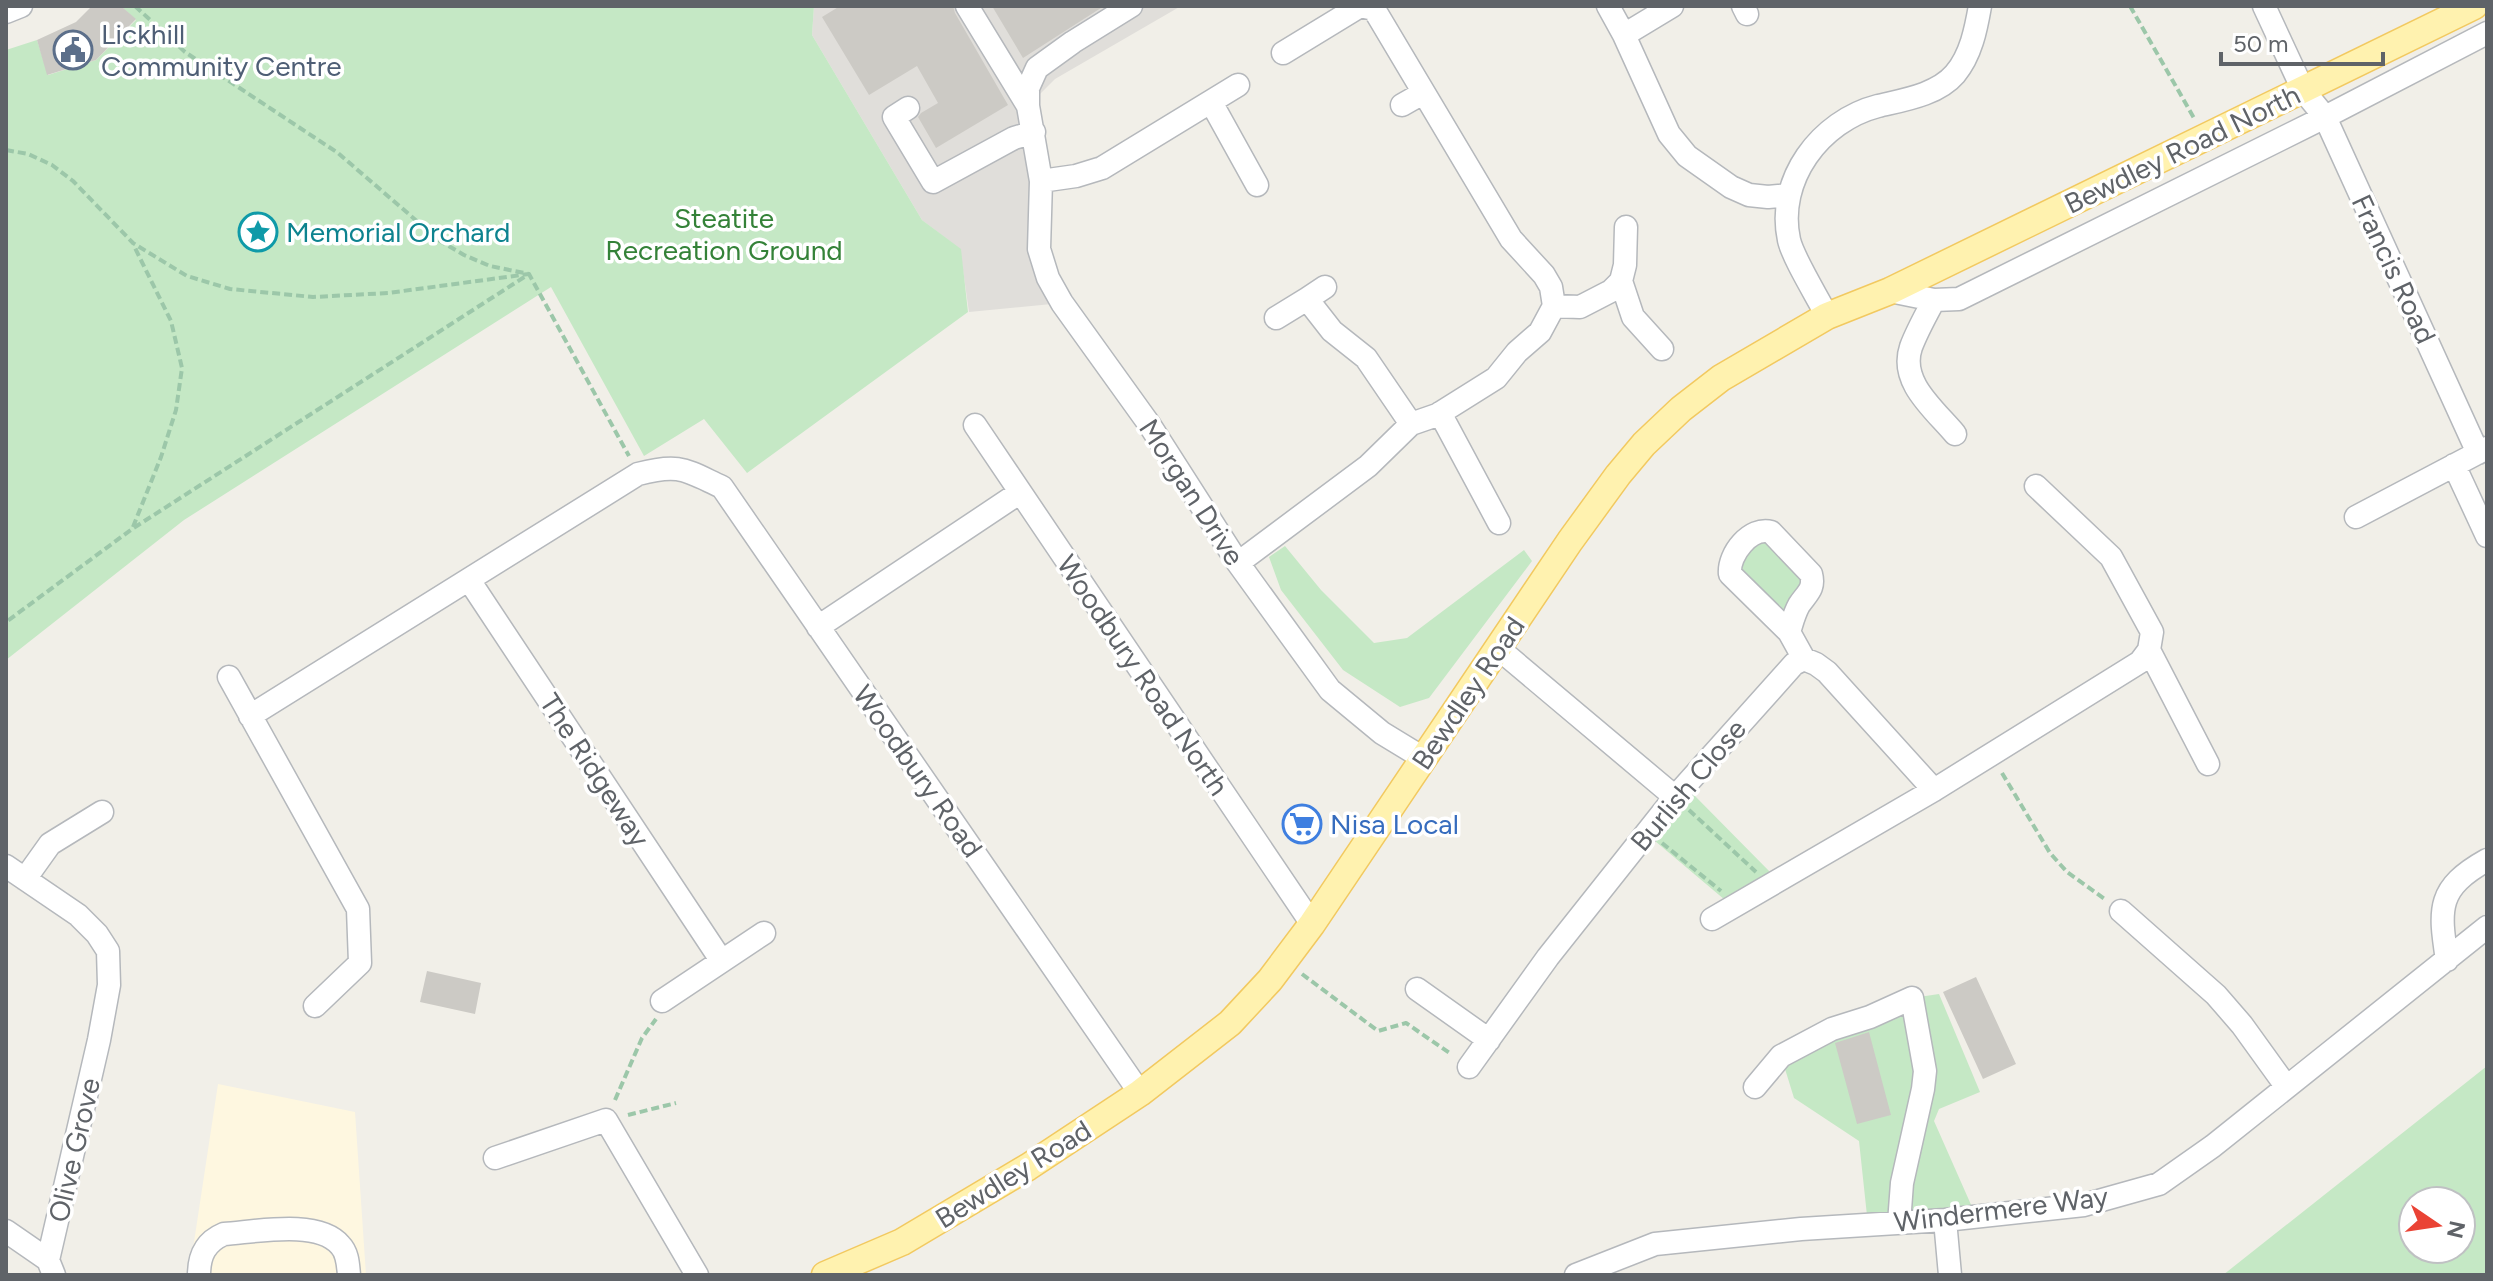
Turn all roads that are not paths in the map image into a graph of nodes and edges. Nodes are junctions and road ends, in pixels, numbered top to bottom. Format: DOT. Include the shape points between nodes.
graph roads {
  1 [pos="21,6"];
  2 [pos="967,6"];
  3 [pos="1131,6"];
  4 [pos="1360,6"];
  5 [pos="1608,6"];
  6 [pos="1672,6"];
  7 [pos="1980,6"];
  8 [pos="2264,6"];
  9 [pos="2474,6"];
  10 [pos="6,12"];
  11 [pos="2487,33"];
  12 [pos="1624,35"];
  13 [pos="1283,53"];
  14 [pos="1238,85"];
  15 [pos="2303,90"];
  16 [pos="1423,93"];
  17 [pos="1211,102"];
  18 [pos="1402,105"];
  19 [pos="1028,106"];
  20 [pos="908,108"];
  21 [pos="2325,117"];
  22 [pos="1034,132"];
  23 [pos="1041,181"];
  24 [pos="1257,185"];
  25 [pos="1789,195"];
  26 [pos="1626,227"];
  27 [pos="1621,281"];
  28 [pos="1890,291"];
  29 [pos="1934,300"];
  30 [pos="1554,306"];
  31 [pos="1827,316"];
  32 [pos="1276,318"];
  33 [pos="1662,349"];
  34 [pos="1440,413"];
  35 [pos="1411,424"];
  36 [pos="975,425"];
  37 [pos="1955,434"];
  38 [pos="2482,450"];
  39 [pos="2454,465"];
  40 [pos="2036,486"];
  41 [pos="1019,493"];
  42 [pos="2356,517"];
  43 [pos="1499,523"];
  44 [pos="2487,536"];
  45 [pos="1238,563"];
  46 [pos="469,580"];
  47 [pos="1800,603"];
  48 [pos="1768,610"];
  49 [pos="818,627"];
  50 [pos="1789,632"];
  51 [pos="1499,649"];
  52 [pos="2149,650"];
  53 [pos="1804,659"];
  54 [pos="229,677"];
  55 [pos="250,716"];
  56 [pos="1423,758"];
  57 [pos="2208,764"];
  58 [pos="1934,790"];
  59 [pos="1675,797"];
  60 [pos="102,812"];
  61 [pos="2487,860"];
  62 [pos="6,866"];
  63 [pos="25,879"];
  64 [pos="2121,911"];
  65 [pos="1712,919"];
  66 [pos="1312,924"];
  67 [pos="2487,927"];
  68 [pos="764,933"];
  69 [pos="721,960"];
  70 [pos="2447,960"];
  71 [pos="1417,989"];
  72 [pos="662,1001"];
  73 [pos="315,1006"];
  74 [pos="1489,1040"];
  75 [pos="1469,1067"];
  76 [pos="2286,1086"];
  77 [pos="1755,1087"];
  78 [pos="1140,1093"];
  79 [pos="495,1158"];
  80 [pos="1945,1220"];
  81 [pos="1899,1223"];
  82 [pos="6,1231"];
  83 [pos="51,1268"];
  84 [pos="1580,1274"];
  85 [pos="199,1275"];
  86 [pos="349,1275"];
  87 [pos="697,1275"];
  88 [pos="825,1275"];
  89 [pos="1950,1275"];
  1 -- 10 [label="street"];
  2 -- 19 [label="street"];
  3 -- 19 [label="street" via="1037,68 1028,88"];
  4 -- 13 [label="street"];
  4 -- 16 [label="street" via="1374,9"];
  5 -- 12 [label="street"];
  6 -- 12 [label="street"];
  7 -- 25 [label="street" via="1969,49 1954,75 1926,93 1853,115 1827,131 1808,154"];
  8 -- 15 [label="street, Francis Road"];
  9 -- 15 [label="main road, Bewdley Road North"];
  11 -- 21 [label="street"];
  12 -- 25 [label="street" via="1669,134 1687,156 1749,195"];
  14 -- 17 [label="street"];
  15 -- 21 [label="street, Francis Road"];
  15 -- 28 [label="main road, Bewdley Road North"];
  16 -- 18 [label="street"];
  16 -- 30 [label="street" via="1511,239 1544,275"];
  17 -- 23 [label="street" via="1102,168"];
  17 -- 24 [label="street"];
  19 -- 22 [label="street, Morgan Drive"];
  20 -- 22 [label="street" via="894,117 933,182"];
  21 -- 29 [label="street" via="1959,299"];
  21 -- 38 [label="street, Francis Road"];
  22 -- 23 [label="street, Morgan Drive"];
  23 -- 45 [label="street, Morgan Drive" via="1039,249 1048,278"];
  25 -- 31 [label="street" via="1789,242"];
  26 -- 27 [label="street"];
  27 -- 30 [label="street" via="1580,307"];
  27 -- 33 [label="street" via="1633,317"];
  28 -- 29 [label="street"];
  28 -- 31 [label="main road, Bewdley Road"];
  29 -- 37 [label="street" via="1908,365 1912,382"];
  30 -- 34 [label="street" via="1540,332 1496,378"];
  31 -- 51 [label="main road, Bewdley Road" via="1721,378 1644,444 1578,530"];
  32 -- 35 [label="street" via="1316,293 1332,331 1366,358"];
  34 -- 35 [label="street"];
  34 -- 43 [label="street"];
  35 -- 45 [label="street" via="1368,466"];
  36 -- 41 [label="street, Woodbury Road North"];
  38 -- 39 [label="street"];
  39 -- 42 [label="street"];
  39 -- 44 [label="street"];
  40 -- 52 [label="street" via="2111,557 2152,632"];
  41 -- 49 [label="street"];
  41 -- 66 [label="street, Woodbury Road North"];
  45 -- 56 [label="street, Morgan Drive" via="1330,690 1382,733"];
  46 -- 49 [label="street, Woodbury Road" via="638,474 680,468 722,487"];
  46 -- 55 [label="street"];
  46 -- 69 [label="street, The Ridgeway"];
  47 -- 48 [label="street" via="1789,610"];
  47 -- 48 [label="street" via="1811,591 1811,574 1763,530 1755,532 1729,565 1730,574"];
  47 -- 50 [label="street"];
  48 -- 50 [label="street"];
  49 -- 78 [label="street, Woodbury Road"];
  50 -- 53 [label="street"];
  51 -- 56 [label="main road, Bewdley Road"];
  51 -- 59 [label="street"];
  52 -- 57 [label="street"];
  52 -- 58 [label="street" via="2140,662"];
  53 -- 58 [label="street" via="1827,672"];
  53 -- 59 [label="street, Burlish Close" via="1783,674"];
  54 -- 55 [label="street"];
  55 -- 73 [label="street" via="358,909 360,963"];
  56 -- 66 [label="main road, Bewdley Road"];
  58 -- 65 [label="street"];
  59 -- 74 [label="street, Burlish Close"];
  60 -- 63 [label="street" via="50,844"];
  61 -- 70 [label="street" via="2465,872 2448,893 2441,920"];
  62 -- 63 [label="street, Olive Grove"];
  63 -- 83 [label="street, Olive Grove" via="78,915 108,951 109,985"];
  64 -- 76 [label="street" via="2216,995"];
  66 -- 78 [label="main road, Bewdley Road" via="1230,1023"];
  67 -- 70 [label="street, Windermere Way"];
  68 -- 69 [label="street"];
  69 -- 72 [label="street"];
  70 -- 76 [label="street, Windermere Way"];
  71 -- 74 [label="street"];
  74 -- 75 [label="street, Burlish Close"];
  76 -- 80 [label="street, Windermere Way" via="2159,1184 2084,1205"];
  77 -- 81 [label="street" via="1781,1056 1832,1029 1912,998 1925,1071"];
  78 -- 88 [label="main road, Bewdley Road" via="902,1242"];
  79 -- 87 [label="street" via="606,1120"];
  80 -- 81 [label="street, Windermere Way"];
  80 -- 89 [label="street"];
  81 -- 84 [label="street, Windermere Way" via="1655,1244"];
  82 -- 83 [label="street, Olive Grove"];
  85 -- 86 [label="street" via="208,1244 224,1234 301,1229 329,1236 342,1246"];
}
